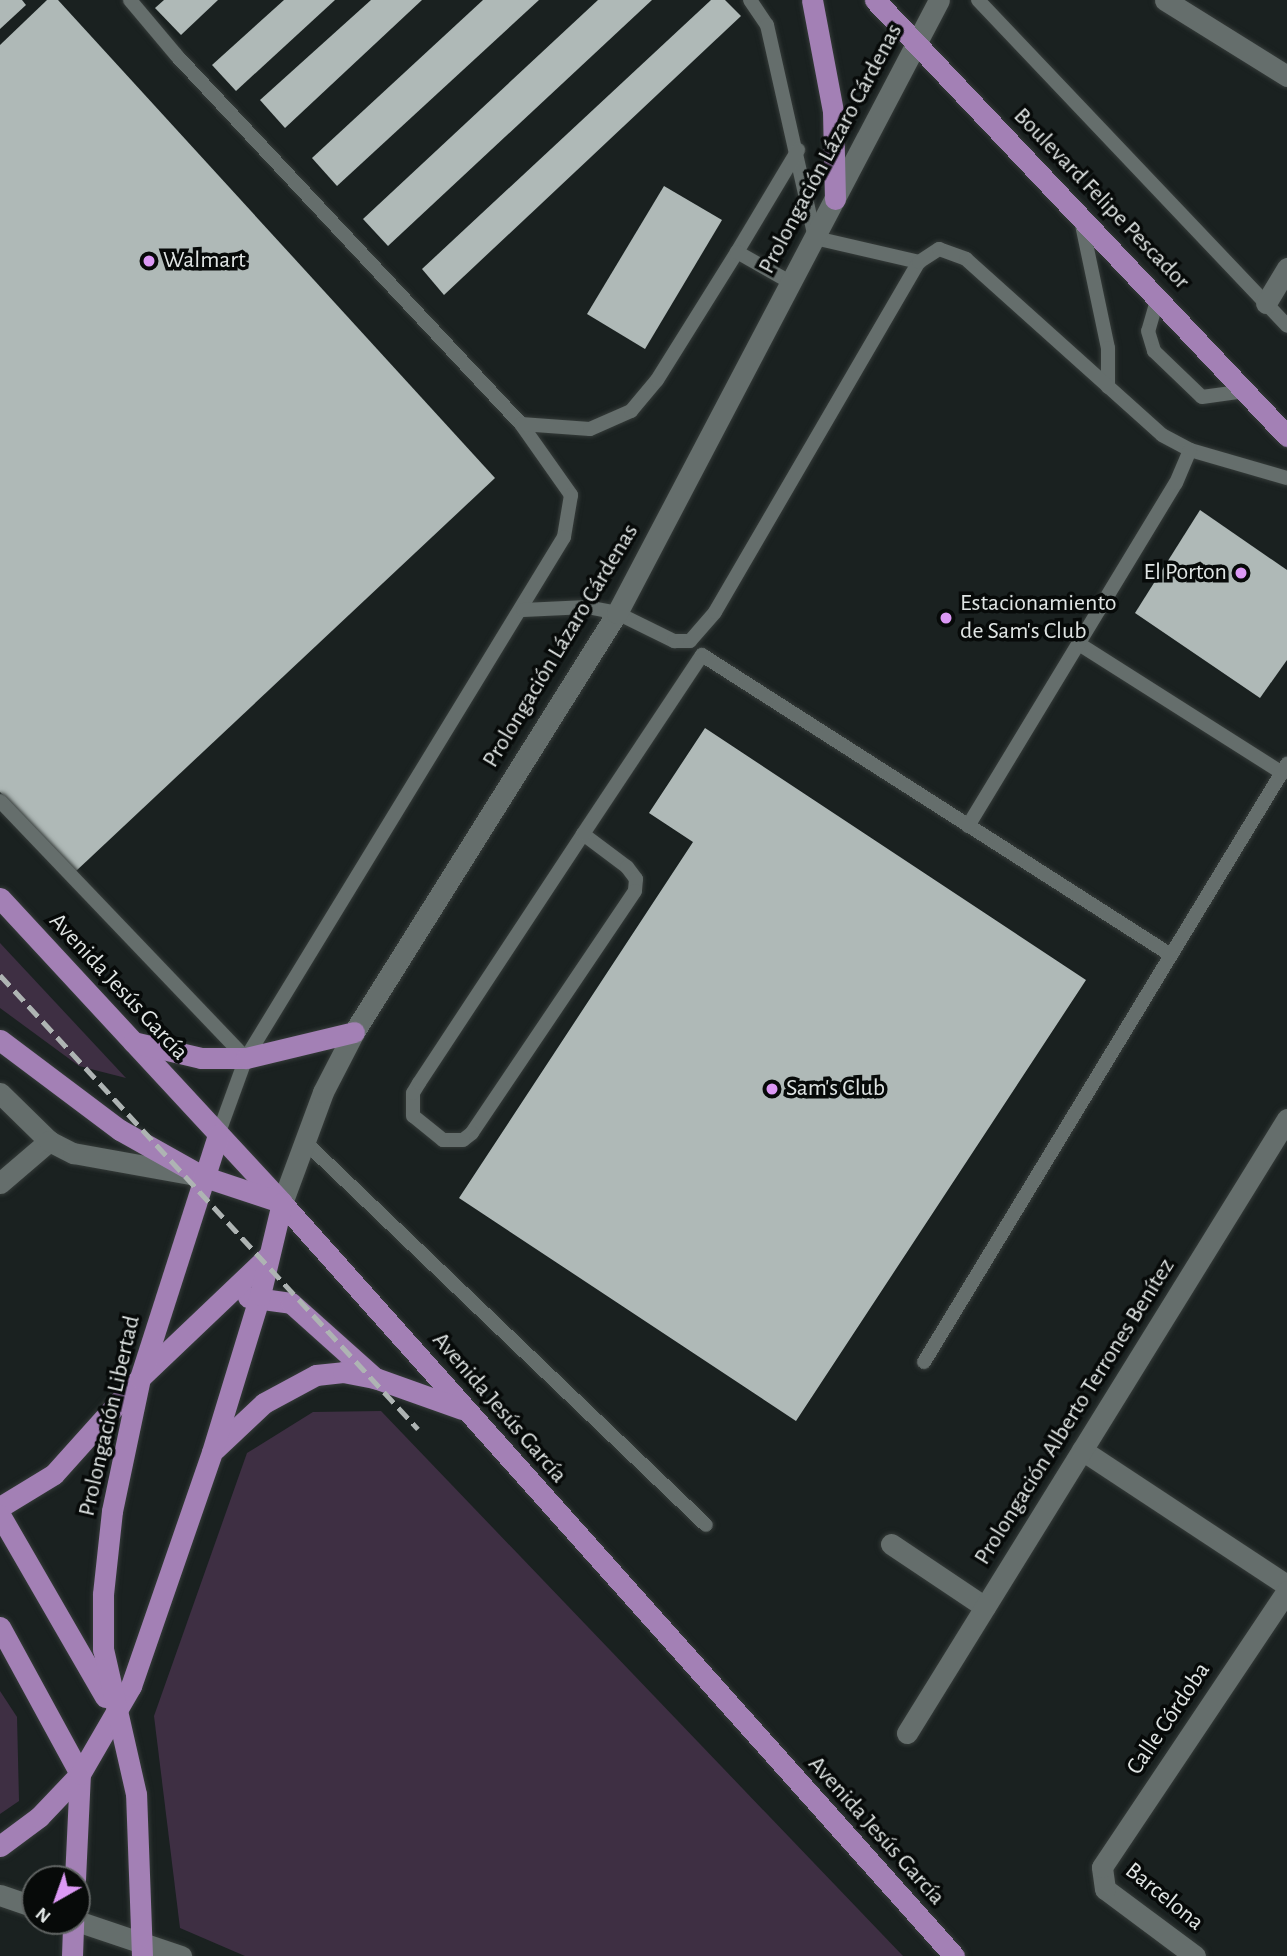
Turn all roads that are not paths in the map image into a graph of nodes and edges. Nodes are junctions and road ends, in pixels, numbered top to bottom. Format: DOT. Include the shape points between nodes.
graph roads {
  1 [pos="130,0"];
  2 [pos="750,0"];
  3 [pos="811,0"];
  4 [pos="875,0"];
  5 [pos="939,0"];
  6 [pos="978,0"];
  7 [pos="1165,0"];
  8 [pos="915,44"];
  9 [pos="1287,76"];
  10 [pos="798,150"];
  11 [pos="835,200"];
  12 [pos="1080,214"];
  13 [pos="815,238"];
  14 [pos="737,253"];
  15 [pos="919,262"];
  16 [pos="1287,268"];
  17 [pos="790,282"];
  18 [pos="1158,298"];
  19 [pos="1266,303"];
  20 [pos="1287,326"];
  21 [pos="1108,387"];
  22 [pos="1245,391"];
  23 [pos="521,424"];
  24 [pos="1287,436"];
  25 [pos="1190,450"];
  26 [pos="1287,478"];
  27 [pos="523,610"];
  28 [pos="617,613"];
  29 [pos="1079,644"];
  30 [pos="1284,768"];
  31 [pos="0,801"];
  32 [pos="968,825"];
  33 [pos="583,834"];
  34 [pos="0,898"];
  35 [pos="1171,955"];
  36 [pos="354,1032"];
  37 [pos="0,1040"];
  38 [pos="133,1042"];
  39 [pos="246,1058"];
  40 [pos="0,1093"];
  41 [pos="1287,1119"];
  42 [pos="218,1135"];
  43 [pos="49,1140"];
  44 [pos="303,1140"];
  45 [pos="202,1176"];
  46 [pos="0,1183"];
  47 [pos="282,1202"];
  48 [pos="269,1255"];
  49 [pos="260,1295"];
  50 [pos="218,1301"];
  51 [pos="924,1362"];
  52 [pos="140,1378"];
  53 [pos="375,1378"];
  54 [pos="467,1411"];
  55 [pos="1082,1450"];
  56 [pos="212,1452"];
  57 [pos="0,1507"];
  58 [pos="0,1515"];
  59 [pos="706,1525"];
  60 [pos="891,1544"];
  61 [pos="1287,1585"];
  62 [pos="1287,1591"];
  63 [pos="985,1607"];
  64 [pos="0,1626"];
  65 [pos="115,1717"];
  66 [pos="907,1732"];
  67 [pos="80,1774"];
  68 [pos="0,1846"];
  69 [pos="76,1865"];
  70 [pos="1101,1878"];
  71 [pos="0,1895"];
  72 [pos="21,1902"];
  73 [pos="91,1928"];
  74 [pos="74,1935"];
  75 [pos="141,1948"];
  76 [pos="72,1956"];
  77 [pos="181,1956"];
  78 [pos="954,1956"];
  79 [pos="1195,1956"];
  1 -- 23 [label="lane"];
  2 -- 10 [label="lane" via="767,26"];
  3 -- 11 [label="main road" via="833,111"];
  4 -- 8 [label="main road, Boulevard Felipe Pescador"];
  5 -- 8 [label="street, Prolongación Lázaro Cárdenas"];
  6 -- 19 [label="lane, Boulevard Felipe Pescador"];
  7 -- 9 [label="street"];
  8 -- 11 [label="street, Prolongación Lázaro Cárdenas"];
  8 -- 12 [label="main road, Boulevard Felipe Pescador"];
  10 -- 13 [label="lane"];
  10 -- 14 [label="lane"];
  11 -- 13 [label="street, Prolongación Lázaro Cárdenas"];
  12 -- 18 [label="main road, Boulevard Felipe Pescador"];
  12 -- 21 [label="lane" via="1108,348"];
  13 -- 15 [label="lane"];
  13 -- 17 [label="street, Prolongación Lázaro Cárdenas"];
  14 -- 17 [label="lane"];
  14 -- 23 [label="lane" via="657,380 631,411 590,429"];
  15 -- 21 [label="lane" via="926,253 952,250"];
  15 -- 28 [label="lane" via="715,612 690,641 674,641"];
  16 -- 19 [label="street"];
  17 -- 28 [label="street, Prolongación Lázaro Cárdenas"];
  18 -- 22 [label="main road, Boulevard Felipe Pescador"];
  18 -- 22 [label="lane" via="1148,331 1154,351 1202,397"];
  19 -- 20 [label="lane, Boulevard Felipe Pescador"];
  21 -- 25 [label="lane" via="1162,435"];
  22 -- 24 [label="main road, Boulevard Felipe Pescador"];
  23 -- 27 [label="lane" via="565,482 572,509 564,537"];
  25 -- 26 [label="lane"];
  25 -- 29 [label="lane" via="1181,475"];
  27 -- 28 [label="lane" via="587,607"];
  27 -- 39 [label="lane"];
  28 -- 36 [label="street, Prolongación Lázaro Cárdenas"];
  29 -- 30 [label="lane"];
  29 -- 32 [label="lane"];
  30 -- 35 [label="lane"];
  31 -- 39 [label="lane"];
  32 -- 33 [label="lane" via="702,655"];
  32 -- 35 [label="lane"];
  33 -- 33 [label="lane" via="413,1093 413,1116 443,1140 463,1140 472,1133 635,891 633,873"];
  34 -- 38 [label="main road, Avenida Jesús García"];
  35 -- 51 [label="lane"];
  36 -- 39 [label="main road"];
  36 -- 44 [label="street, Prolongación Lázaro Cárdenas"];
  37 -- 45 [label="main road" via="120,1130"];
  38 -- 39 [label="main road" via="201,1058"];
  38 -- 42 [label="main road, Avenida Jesús García"];
  39 -- 42 [label="lane"];
  40 -- 43 [label="street"];
  41 -- 55 [label="street, Prolongación Alberto Terrones Benítez"];
  42 -- 45 [label="main road, Prolongación Libertad"];
  42 -- 47 [label="main road, Avenida Jesús García"];
  43 -- 45 [label="street" via="99,1159"];
  43 -- 46 [label="street"];
  44 -- 47 [label="street, Prolongación Lázaro Cárdenas"];
  44 -- 59 [label="lane"];
  45 -- 47 [label="main road"];
  45 -- 52 [label="main road, Prolongación Libertad"];
  47 -- 48 [label="main road"];
  47 -- 54 [label="main road, Avenida Jesús García"];
  48 -- 49 [label="main road"];
  48 -- 50 [label="main road"];
  49 -- 50 [label="main road"];
  49 -- 53 [label="main road" via="291,1303"];
  49 -- 56 [label="main road"];
  50 -- 52 [label="main road"];
  52 -- 57 [label="main road" via="54,1475"];
  52 -- 65 [label="main road, Prolongación Libertad" via="112,1511 103,1594 103,1649"];
  53 -- 54 [label="main road"];
  53 -- 56 [label="main road" via="343,1372 316,1375 287,1387"];
  54 -- 78 [label="main road, Avenida Jesús García"];
  55 -- 61 [label="street"];
  55 -- 63 [label="street, Prolongación Alberto Terrones Benítez"];
  56 -- 65 [label="main road" via="131,1686"];
  58 -- 65 [label="main road" via="71,1632"];
  60 -- 63 [label="street"];
  62 -- 70 [label="street, Calle Córdoba" via="1110,1855"];
  63 -- 66 [label="street, Prolongación Alberto Terrones Benítez"];
  64 -- 67 [label="main road"];
  65 -- 67 [label="main road"];
  65 -- 75 [label="main road, Prolongación Libertad" via="130,1753 136,1794"];
  67 -- 68 [label="main road" via="39,1817"];
  67 -- 69 [label="main road"];
  70 -- 79 [label="street, Barcelona" via="1113,1896"];
  71 -- 72 [label="street"];
  73 -- 75 [label="street"];
  74 -- 76 [label="main road"];
  75 -- 77 [label="street"];
}
